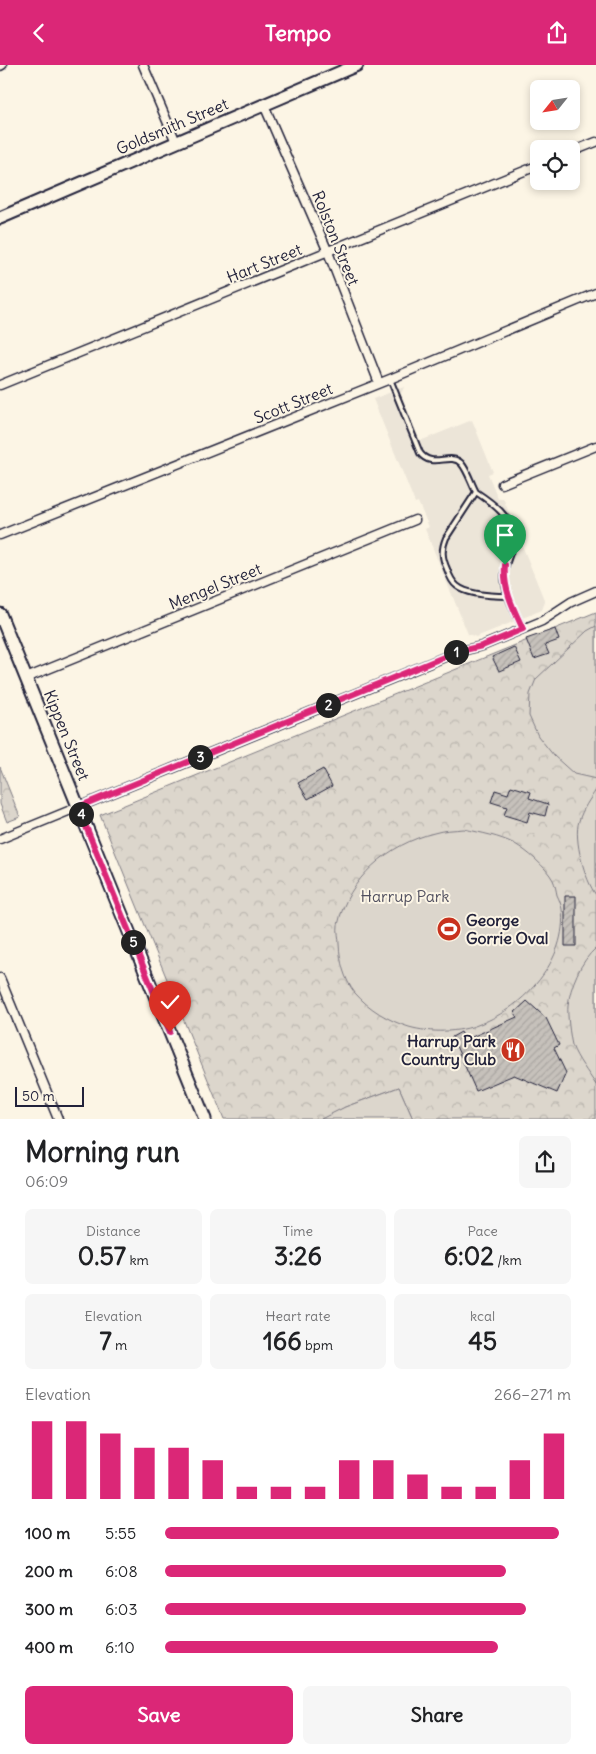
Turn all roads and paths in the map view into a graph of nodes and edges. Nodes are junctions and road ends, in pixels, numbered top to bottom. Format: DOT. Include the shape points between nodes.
graph roads {
  1 [pos="143,65"];
  2 [pos="357,65"];
  3 [pos="264,105"];
  4 [pos="176,142"];
  5 [pos="596,142"];
  6 [pos="580,148"];
  7 [pos="530,169"];
  8 [pos="0,218"];
  9 [pos="328,252"];
  10 [pos="596,293"];
  11 [pos="390,379"];
  12 [pos="379,383"];
  13 [pos="0,385"];
  14 [pos="596,446"];
  15 [pos="502,484"];
  16 [pos="476,492"];
  17 [pos="414,520"];
  18 [pos="0,535"];
  19 [pos="596,591"];
  20 [pos="508,597"];
  21 [pos="0,614"];
  22 [pos="523,629"];
  23 [pos="26,678"];
  24 [pos="78,807"];
  25 [pos="0,839"];
  26 [pos="0,978"];
  27 [pos="58,1119"];
  28 [pos="205,1119"];
  1 -- 4 [label="street"];
  2 -- 3 [label="street, Goldsmith Street"];
  3 -- 4 [label="street, Goldsmith Street"];
  3 -- 9 [label="street, Rolston Street"];
  4 -- 8 [label="street, Goldsmith Street"];
  5 -- 6 [label="street"];
  7 -- 9 [label="street, Hart Street"];
  9 -- 12 [label="street, Rolston Street"];
  9 -- 13 [label="street, Hart Street"];
  10 -- 11 [label="street, Scott Street"];
  11 -- 12 [label="street, Scott Street"];
  11 -- 16 [label="lane" via="424,458 458,461"];
  12 -- 18 [label="street, Scott Street"];
  14 -- 15 [label="street"];
  16 -- 20 [label="lane" via="505,516 511,529 513,538 504,576"];
  16 -- 20 [label="lane" via="446,538 443,559 452,580 462,589"];
  17 -- 23 [label="street, Mengel Street"];
  19 -- 22 [label="street"];
  20 -- 22 [label="lane"];
  21 -- 23 [label="street, Kippen Street"];
  22 -- 24 [label="street" via="482,646 456,652"];
  23 -- 24 [label="street, Kippen Street"];
  24 -- 25 [label="street"];
  24 -- 28 [label="street, Kippen Street"];
  26 -- 27 [label="street"];
}
